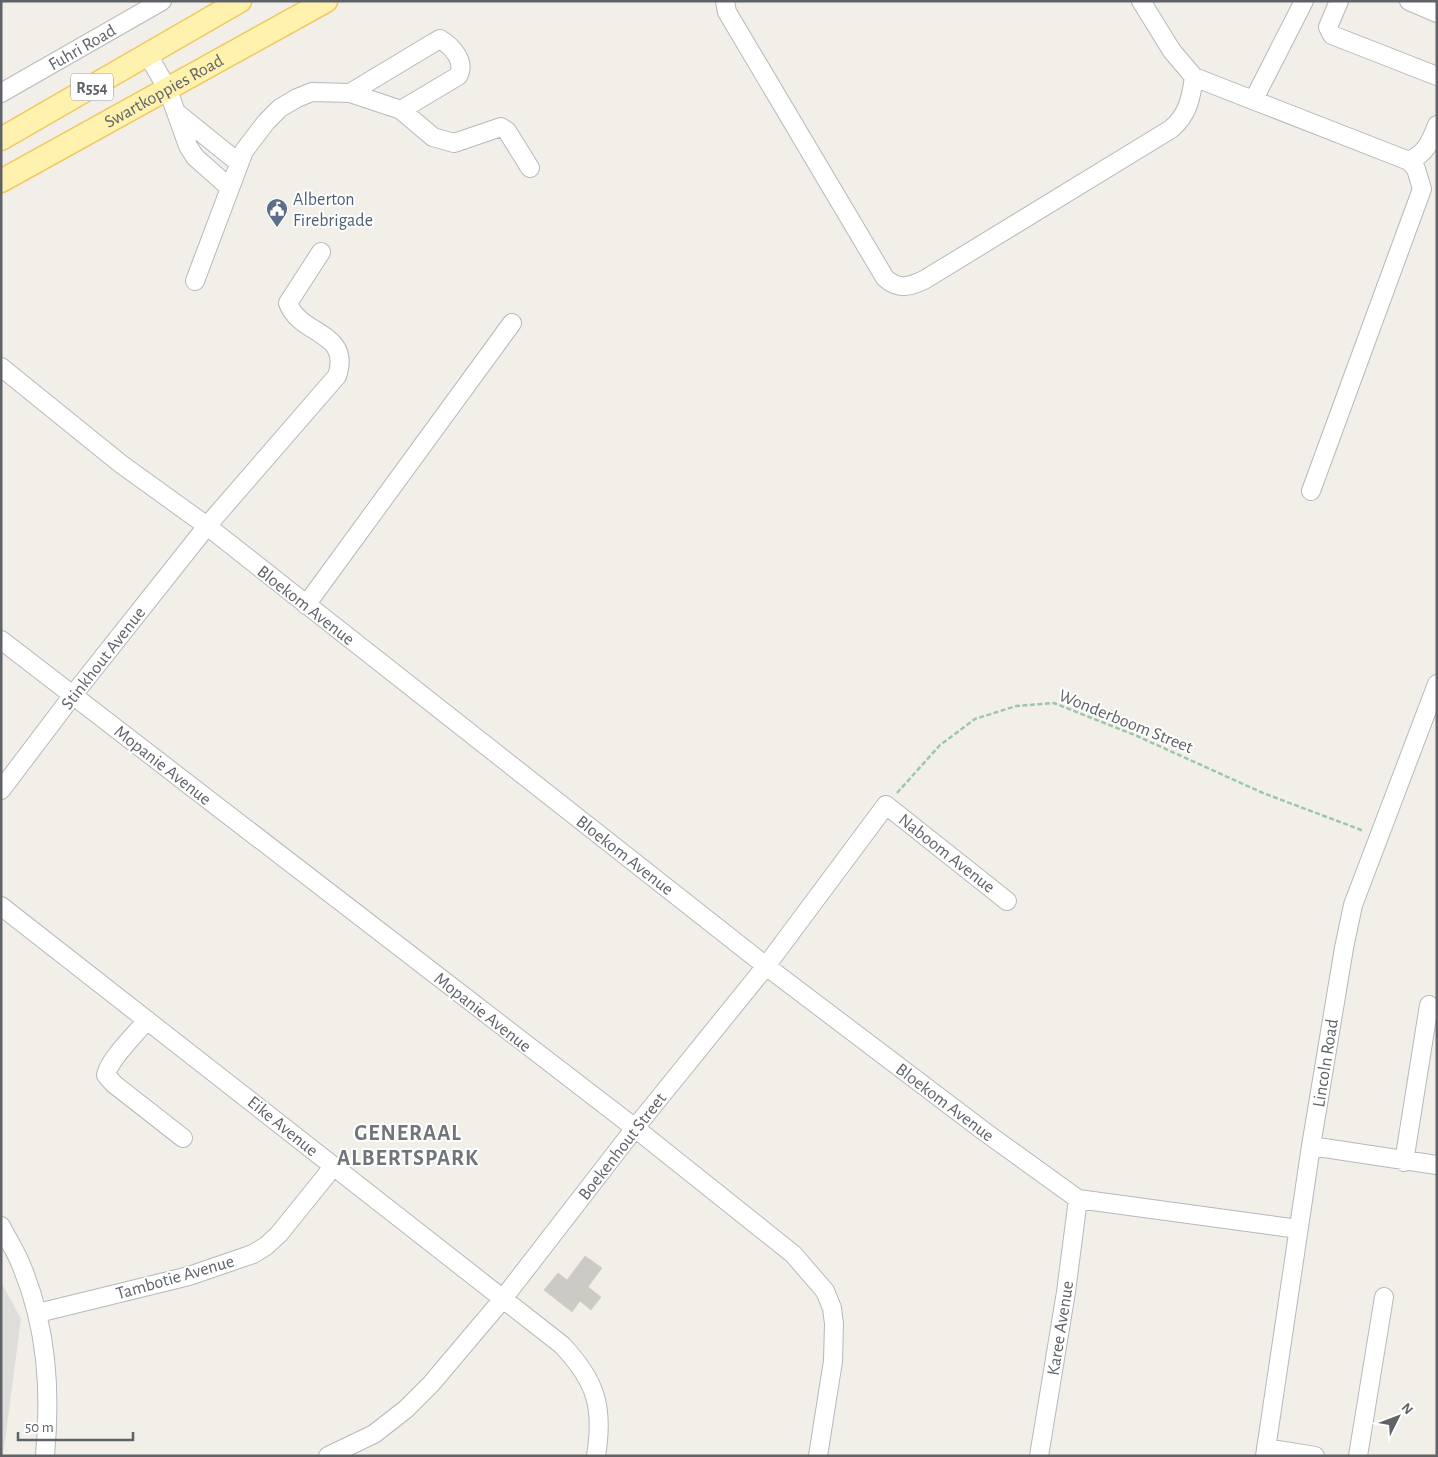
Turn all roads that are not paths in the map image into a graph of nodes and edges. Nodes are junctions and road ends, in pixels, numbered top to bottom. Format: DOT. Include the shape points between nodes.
graph roads {
  1 [pos="162,1"];
  2 [pos="240,1"];
  3 [pos="326,1"];
  4 [pos="725,1"];
  5 [pos="1140,1"];
  6 [pos="1304,1"];
  7 [pos="1339,1"];
  8 [pos="1409,1"];
  9 [pos="1437,13"];
  10 [pos="148,55"];
  11 [pos="1194,76"];
  12 [pos="1437,76"];
  13 [pos="168,90"];
  14 [pos="1,93"];
  15 [pos="350,93"];
  16 [pos="1254,99"];
  17 [pos="401,110"];
  18 [pos="177,114"];
  19 [pos="1437,126"];
  20 [pos="1,140"];
  21 [pos="1410,162"];
  22 [pos="239,163"];
  23 [pos="530,168"];
  24 [pos="5,181"];
  25 [pos="230,188"];
  26 [pos="321,252"];
  27 [pos="195,281"];
  28 [pos="512,323"];
  29 [pos="1,367"];
  30 [pos="1311,491"];
  31 [pos="206,526"];
  32 [pos="306,605"];
  33 [pos="1,640"];
  34 [pos="1437,684"];
  35 [pos="73,695"];
  36 [pos="1,790"];
  37 [pos="886,805"];
  38 [pos="1007,901"];
  39 [pos="1,906"];
  40 [pos="766,966"];
  41 [pos="1429,1005"];
  42 [pos="147,1020"];
  43 [pos="635,1128"];
  44 [pos="183,1138"];
  45 [pos="1311,1146"];
  46 [pos="1404,1162"];
  47 [pos="1437,1165"];
  48 [pos="333,1167"];
  49 [pos="1078,1200"];
  50 [pos="1,1226"];
  51 [pos="1298,1229"];
  52 [pos="1384,1297"];
  53 [pos="502,1300"];
  54 [pos="38,1313"];
  55 [pos="1265,1452"];
  56 [pos="45,1456"];
  57 [pos="328,1456"];
  58 [pos="596,1456"];
  59 [pos="818,1456"];
  60 [pos="1039,1456"];
  61 [pos="1315,1456"];
  62 [pos="1358,1456"];
  1 -- 14 [label="street, Fuhri Road"];
  2 -- 10 [label="main road, Swartkoppies Road / R554"];
  3 -- 13 [label="main road, Swartkoppies Road / R554"];
  4 -- 11 [label="street" via="728,12 885,278 902,287 924,280 1171,129 1180,121 1192,98"];
  5 -- 11 [label="street" via="1172,51"];
  6 -- 16 [label="street"];
  7 -- 12 [label="street" via="1328,27 1332,35"];
  8 -- 9 [label="street"];
  10 -- 13 [label="street"];
  10 -- 20 [label="main road, Swartkoppies Road / R554"];
  11 -- 16 [label="street"];
  13 -- 18 [label="street"];
  13 -- 24 [label="main road, Swartkoppies Road / R554"];
  15 -- 17 [label="street"];
  15 -- 17 [label="street" via="433,42 440,40 447,44 461,62 458,76"];
  15 -- 22 [label="street" via="312,92 280,108 252,139"];
  16 -- 21 [label="street"];
  17 -- 23 [label="street" via="433,138 442,141 454,143 501,127 507,131"];
  18 -- 22 [label="street"];
  18 -- 25 [label="street" via="183,135 195,157"];
  19 -- 21 [label="street" via="1423,154"];
  21 -- 30 [label="street" via="1416,169 1422,189"];
  22 -- 25 [label="street"];
  25 -- 27 [label="street"];
  26 -- 31 [label="street, Stinkhout Avenue" via="288,303 291,313 337,347 341,356 337,376"];
  28 -- 32 [label="street"];
  29 -- 31 [label="street, Bloekom Avenue" via="121,464"];
  31 -- 32 [label="street, Bloekom Avenue"];
  31 -- 35 [label="street, Stinkhout Avenue"];
  32 -- 40 [label="street, Bloekom Avenue"];
  33 -- 35 [label="street, Mopanie Avenue"];
  34 -- 45 [label="street, Lincoln Road" via="1353,905"];
  35 -- 36 [label="street, Stinkhout Avenue"];
  35 -- 43 [label="street, Mopanie Avenue"];
  37 -- 38 [label="street, Naboom Avenue"];
  37 -- 40 [label="street, Boekenhout Street"];
  39 -- 42 [label="street, Eike Avenue"];
  40 -- 43 [label="street, Boekenhout Street"];
  40 -- 49 [label="street, Bloekom Avenue"];
  41 -- 46 [label="street"];
  42 -- 44 [label="street" via="118,1054 106,1075"];
  42 -- 48 [label="street, Eike Avenue"];
  43 -- 53 [label="street, Boekenhout Street"];
  43 -- 59 [label="street, Mopanie Avenue" via="793,1254 825,1291 832,1308 834,1343"];
  45 -- 46 [label="street"];
  45 -- 51 [label="street, Lincoln Road"];
  46 -- 47 [label="street"];
  48 -- 53 [label="street, Eike Avenue"];
  48 -- 54 [label="street, Tambotie Avenue" via="278,1234 253,1254 189,1276"];
  49 -- 51 [label="street, Bloekom Avenue"];
  49 -- 60 [label="street, Karee Avenue"];
  50 -- 54 [label="street" via="22,1266"];
  51 -- 55 [label="street, Lincoln Road"];
  52 -- 62 [label="street"];
  53 -- 57 [label="street, Boekenhout Street" via="406,1409 374,1434"];
  53 -- 58 [label="street, Eike Avenue" via="562,1345 588,1377 600,1416"];
  54 -- 56 [label="street" via="48,1379"];
  55 -- 61 [label="street"];
}
